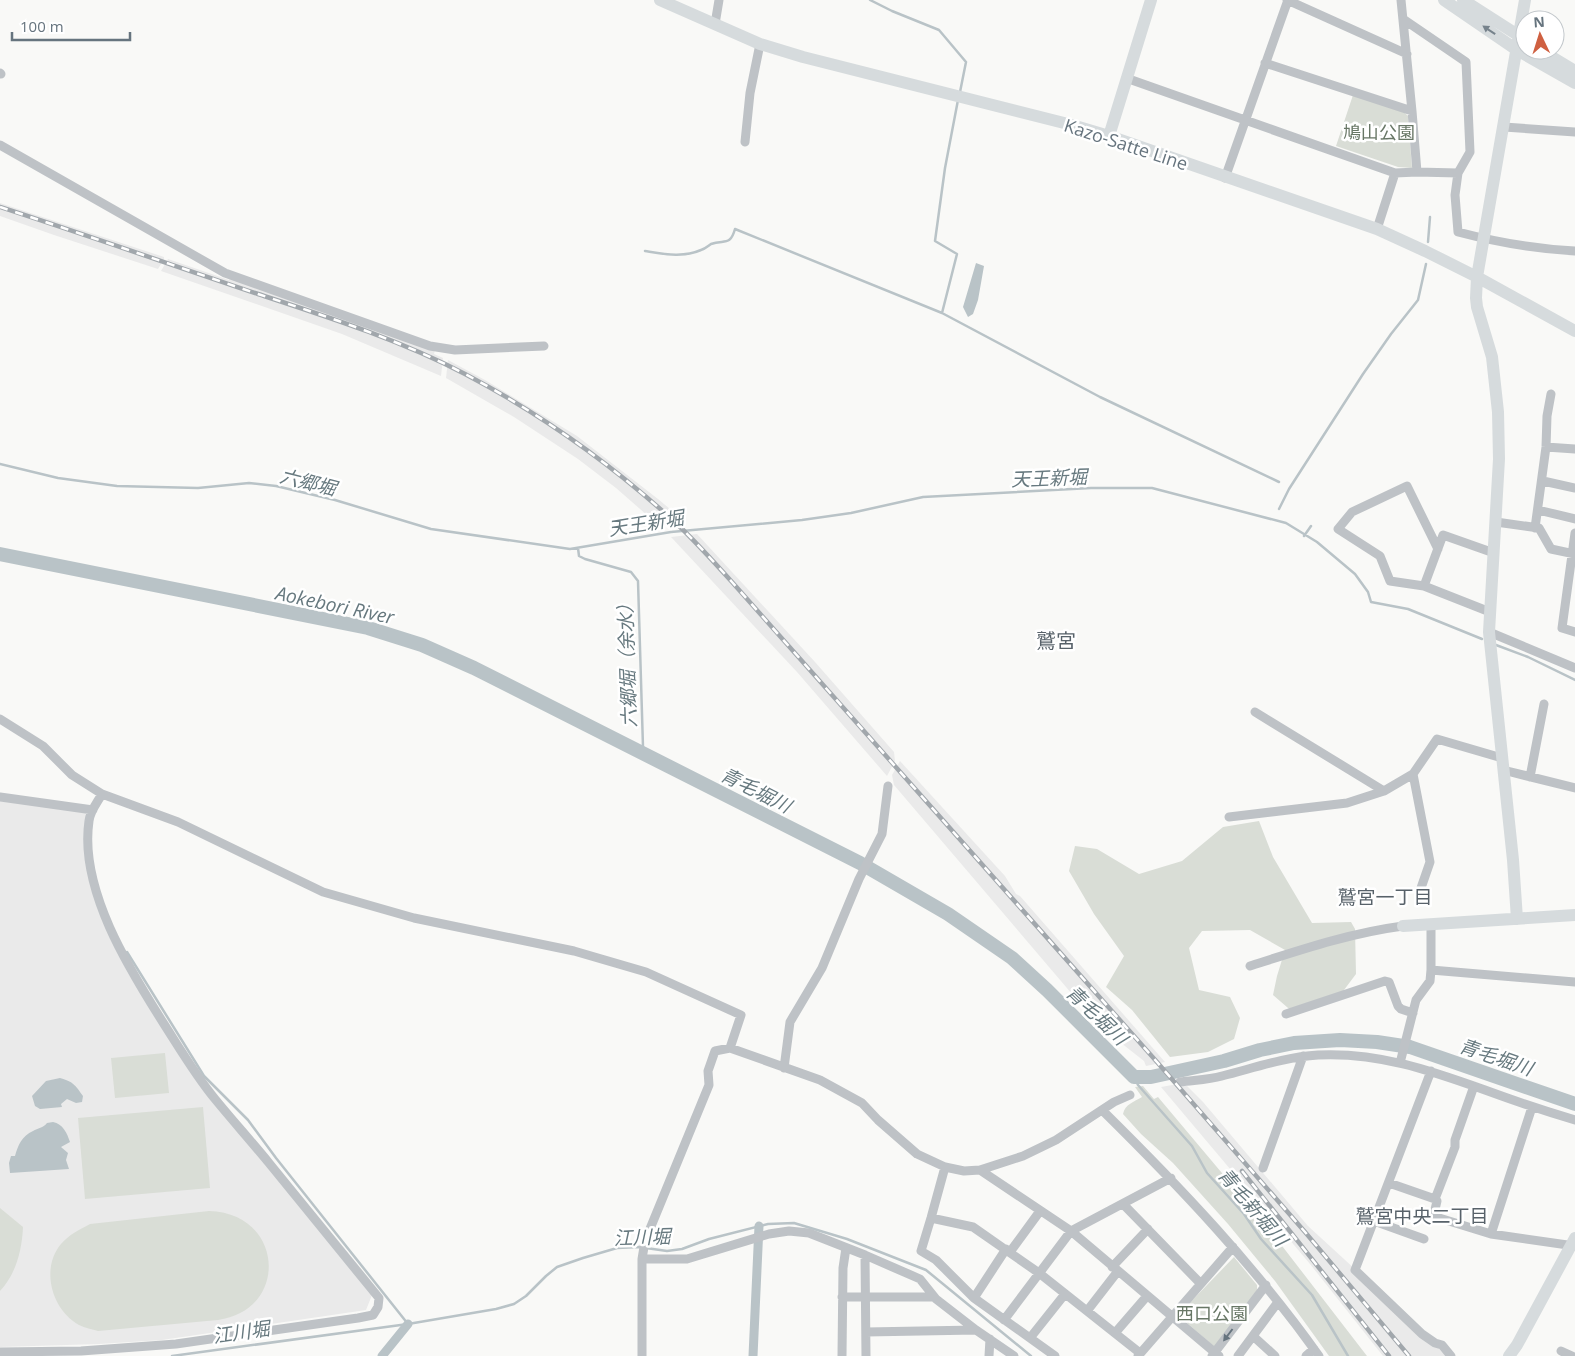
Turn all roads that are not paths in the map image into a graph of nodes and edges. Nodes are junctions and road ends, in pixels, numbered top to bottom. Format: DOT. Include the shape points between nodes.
graph roads {
  1 [pos="660,0"];
  2 [pos="718,0"];
  3 [pos="1151,0"];
  4 [pos="1287,0"];
  5 [pos="1401,0"];
  6 [pos="1444,0"];
  7 [pos="1464,0"];
  8 [pos="1403,19"];
  9 [pos="715,24"];
  10 [pos="1515,38"];
  11 [pos="1515,39"];
  12 [pos="760,44"];
  13 [pos="1407,54"];
  14 [pos="1517,60"];
  15 [pos="1544,60"];
  16 [pos="1557,60"];
  17 [pos="1265,63"];
  18 [pos="1575,71"];
  19 [pos="1126,78"];
  20 [pos="1575,84"];
  21 [pos="1412,111"];
  22 [pos="1246,120"];
  23 [pos="1504,127"];
  24 [pos="1575,132"];
  25 [pos="1109,136"];
  26 [pos="745,142"];
  27 [pos="0,145"];
  28 [pos="1417,172"];
  29 [pos="1395,173"];
  30 [pos="1458,173"];
  31 [pos="1225,178"];
  32 [pos="1377,229"];
  33 [pos="1484,239"];
  34 [pos="1575,251"];
  35 [pos="1478,277"];
  36 [pos="1575,331"];
  37 [pos="544,346"];
  38 [pos="1551,394"];
  39 [pos="1546,448"];
  40 [pos="1575,449"];
  41 [pos="1543,481"];
  42 [pos="1575,488"];
  43 [pos="1538,510"];
  44 [pos="1575,519"];
  45 [pos="1496,522"];
  46 [pos="1536,528"];
  47 [pos="1575,533"];
  48 [pos="1438,549"];
  49 [pos="1494,553"];
  50 [pos="1573,554"];
  51 [pos="1424,586"];
  52 [pos="1490,612"];
  53 [pos="1489,632"];
  54 [pos="1575,632"];
  55 [pos="1575,668"];
  56 [pos="1544,704"];
  57 [pos="1255,712"];
  58 [pos="0,719"];
  59 [pos="1502,764"];
  60 [pos="1413,774"];
  61 [pos="1530,777"];
  62 [pos="888,786"];
  63 [pos="1575,788"];
  64 [pos="1384,790"];
  65 [pos="102,794"];
  66 [pos="0,797"];
  67 [pos="93,810"];
  68 [pos="1228,817"];
  69 [pos="1420,888"];
  70 [pos="1575,915"];
  71 [pos="1518,919"];
  72 [pos="1431,924"];
  73 [pos="1403,926"];
  74 [pos="1250,966"];
  75 [pos="1431,970"];
  76 [pos="1575,982"];
  77 [pos="1413,1013"];
  78 [pos="1286,1014"];
  79 [pos="730,1048"];
  80 [pos="1303,1056"];
  81 [pos="1400,1060"];
  82 [pos="784,1068"];
  83 [pos="1431,1071"];
  84 [pos="1180,1082"];
  85 [pos="1474,1086"];
  86 [pos="1130,1095"];
  87 [pos="1532,1107"];
  88 [pos="1102,1110"];
  89 [pos="1575,1120"];
  90 [pos="945,1167"];
  91 [pos="1263,1168"];
  92 [pos="980,1170"];
  93 [pos="1171,1178"];
  94 [pos="1388,1182"];
  95 [pos="1435,1199"];
  96 [pos="1123,1204"];
  97 [pos="1040,1210"];
  98 [pos="931,1218"];
  99 [pos="1374,1221"];
  100 [pos="1148,1230"];
  101 [pos="1071,1231"];
  102 [pos="1491,1234"];
  103 [pos="1424,1239"];
  104 [pos="1574,1243"];
  105 [pos="1233,1247"];
  106 [pos="846,1248"];
  107 [pos="1008,1251"];
  108 [pos="865,1255"];
  109 [pos="642,1259"];
  110 [pos="1115,1269"];
  111 [pos="1039,1274"];
  112 [pos="1200,1283"];
  113 [pos="1266,1285"];
  114 [pos="1065,1294"];
  115 [pos="934,1296"];
  116 [pos="1147,1296"];
  117 [pos="842,1297"];
  118 [pos="865,1297"];
  119 [pos="974,1298"];
  120 [pos="1278,1302"];
  121 [pos="1087,1311"];
  122 [pos="1172,1318"];
  123 [pos="1004,1320"];
  124 [pos="976,1330"];
  125 [pos="866,1332"];
  126 [pos="1115,1333"];
  127 [pos="1253,1336"];
  128 [pos="1030,1338"];
  129 [pos="990,1339"];
  130 [pos="1516,1350"];
  131 [pos="1562,1350"];
  132 [pos="0,1352"];
  133 [pos="1316,1353"];
  134 [pos="1139,1355"];
  135 [pos="1215,1355"];
  136 [pos="642,1356"];
  137 [pos="842,1356"];
  138 [pos="866,1356"];
  139 [pos="990,1356"];
  140 [pos="1014,1356"];
  141 [pos="1055,1356"];
  142 [pos="1238,1356"];
  143 [pos="1275,1356"];
  144 [pos="1306,1356"];
  145 [pos="1451,1356"];
  146 [pos="1509,1356"];
  147 [pos="1572,1356"];
  1 -- 9 [label="street, Kazo-Satte Line"];
  2 -- 9 [label="street"];
  3 -- 19 [label="street"];
  4 -- 13 [label="street"];
  4 -- 17 [label="street"];
  5 -- 8 [label="street"];
  11 -- 6 [label="street, one-way"];
  7 -- 10 [label="street"];
  8 -- 13 [label="street"];
  8 -- 30 [label="street" via="1466,62 1470,152"];
  9 -- 12 [label="street, Kazo-Satte Line"];
  12 -- 25 [label="street, Kazo-Satte Line" via="803,58"];
  12 -- 26 [label="street"];
  13 -- 21 [label="street"];
  14 -- 23 [label="street"];
  15 -- 20 [label="street"];
  16 -- 18 [label="street"];
  17 -- 21 [label="street"];
  17 -- 22 [label="street"];
  19 -- 22 [label="street"];
  19 -- 25 [label="street"];
  21 -- 28 [label="street"];
  22 -- 29 [label="street"];
  22 -- 31 [label="street"];
  23 -- 24 [label="street"];
  23 -- 33 [label="street"];
  25 -- 31 [label="street, Kazo-Satte Line"];
  27 -- 37 [label="street" via="225,273 249,282 438,347 455,350"];
  28 -- 29 [label="street"];
  28 -- 30 [label="street"];
  29 -- 32 [label="street"];
  30 -- 33 [label="street" via="1455,195 1458,232"];
  31 -- 32 [label="street, Kazo-Satte Line"];
  32 -- 35 [label="street, Kazo-Satte Line"];
  33 -- 34 [label="street"];
  33 -- 35 [label="street"];
  35 -- 36 [label="street, Kazo-Satte Line"];
  35 -- 45 [label="street" via="1477,308 1492,358 1498,412"];
  38 -- 39 [label="street"];
  39 -- 40 [label="street"];
  39 -- 41 [label="street"];
  41 -- 42 [label="street"];
  41 -- 43 [label="street"];
  43 -- 44 [label="street"];
  43 -- 46 [label="street"];
  45 -- 46 [label="street"];
  45 -- 49 [label="street"];
  46 -- 50 [label="street" via="1551,549"];
  47 -- 50 [label="street"];
  48 -- 49 [label="street" via="1443,535"];
  48 -- 51 [label="street"];
  48 -- 51 [label="street" via="1407,486 1352,512 1338,529 1380,556 1390,581"];
  49 -- 52 [label="street"];
  50 -- 54 [label="street" via="1562,628"];
  51 -- 52 [label="street"];
  52 -- 53 [label="street"];
  53 -- 55 [label="street"];
  53 -- 59 [label="street"];
  56 -- 61 [label="street"];
  57 -- 64 [label="street"];
  58 -- 65 [label="street" via="43,746 72,775"];
  59 -- 60 [label="street" via="1437,739"];
  59 -- 61 [label="street"];
  59 -- 71 [label="street"];
  60 -- 64 [label="street"];
  60 -- 69 [label="street" via="1430,862"];
  61 -- 63 [label="street"];
  62 -- 82 [label="street" via="883,829 822,968 790,1022"];
  64 -- 68 [label="street" via="1347,803"];
  65 -- 67 [label="street"];
  65 -- 79 [label="street" via="178,822 323,892 414,918 574,951 646,972 741,1015"];
  66 -- 67 [label="street"];
  67 -- 132 [label="street" via="89,820 88,850 94,885 132,973 214,1098 379,1298 378,1307 373,1315 358,1318 176,1344 81,1351"];
  70 -- 71 [label="street"];
  71 -- 72 [label="street"];
  72 -- 73 [label="street"];
  72 -- 75 [label="street"];
  73 -- 74 [label="street" via="1305,948"];
  75 -- 76 [label="street"];
  75 -- 77 [label="street" via="1430,981 1416,1000"];
  77 -- 78 [label="street" via="1398,1006 1389,982 1385,981"];
  77 -- 81 [label="street"];
  79 -- 82 [label="street"];
  79 -- 109 [label="street" via="715,1051 708,1071 709,1085 645,1241"];
  80 -- 81 [label="street"];
  80 -- 84 [label="street" via="1221,1076"];
  80 -- 91 [label="street"];
  81 -- 83 [label="street"];
  82 -- 90 [label="street" via="820,1080 862,1103 917,1154"];
  83 -- 85 [label="street"];
  83 -- 94 [label="street"];
  85 -- 87 [label="street"];
  85 -- 95 [label="street"];
  86 -- 88 [label="street"];
  87 -- 89 [label="street"];
  87 -- 102 [label="street"];
  88 -- 92 [label="street" via="1056,1140 1023,1156"];
  88 -- 93 [label="street"];
  90 -- 92 [label="street"];
  90 -- 98 [label="street"];
  92 -- 97 [label="street"];
  93 -- 96 [label="street"];
  93 -- 105 [label="street"];
  94 -- 95 [label="street"];
  94 -- 99 [label="street"];
  95 -- 102 [label="street" via="1436,1217"];
  96 -- 100 [label="street"];
  96 -- 101 [label="street"];
  97 -- 101 [label="street"];
  97 -- 107 [label="street"];
  98 -- 107 [label="street" via="973,1227"];
  98 -- 119 [label="street" via="920,1251 936,1260"];
  99 -- 103 [label="street"];
  99 -- 145 [label="street" via="1355,1270 1422,1334 1442,1345"];
  100 -- 110 [label="street"];
  100 -- 112 [label="street"];
  101 -- 110 [label="street"];
  101 -- 111 [label="street"];
  102 -- 104 [label="street"];
  104 -- 130 [label="street"];
  105 -- 112 [label="street"];
  105 -- 113 [label="street"];
  106 -- 108 [label="street"];
  106 -- 109 [label="street" via="810,1233 789,1231 768,1234 686,1259"];
  106 -- 117 [label="street"];
  107 -- 111 [label="street"];
  107 -- 119 [label="street"];
  108 -- 115 [label="street" via="920,1279"];
  108 -- 118 [label="street"];
  109 -- 136 [label="street"];
  110 -- 116 [label="street"];
  110 -- 121 [label="street"];
  111 -- 114 [label="street"];
  111 -- 123 [label="street"];
  112 -- 122 [label="street"];
  113 -- 120 [label="street"];
  113 -- 135 [label="street, one-way"];
  114 -- 121 [label="street"];
  114 -- 128 [label="street"];
  115 -- 118 [label="street"];
  115 -- 124 [label="street"];
  116 -- 122 [label="street"];
  116 -- 126 [label="street"];
  117 -- 118 [label="street"];
  117 -- 137 [label="street"];
  118 -- 125 [label="street"];
  119 -- 123 [label="street"];
  120 -- 127 [label="street"];
  120 -- 133 [label="street"];
  121 -- 126 [label="street"];
  122 -- 134 [label="street"];
  122 -- 135 [label="street"];
  123 -- 128 [label="street"];
  124 -- 125 [label="street"];
  124 -- 129 [label="street"];
  125 -- 138 [label="street"];
  126 -- 134 [label="street"];
  127 -- 142 [label="street"];
  127 -- 143 [label="street"];
  128 -- 141 [label="street"];
  129 -- 139 [label="street"];
  129 -- 140 [label="street"];
  130 -- 146 [label="street"];
  131 -- 147 [label="street"];
  133 -- 144 [label="street"];
}
